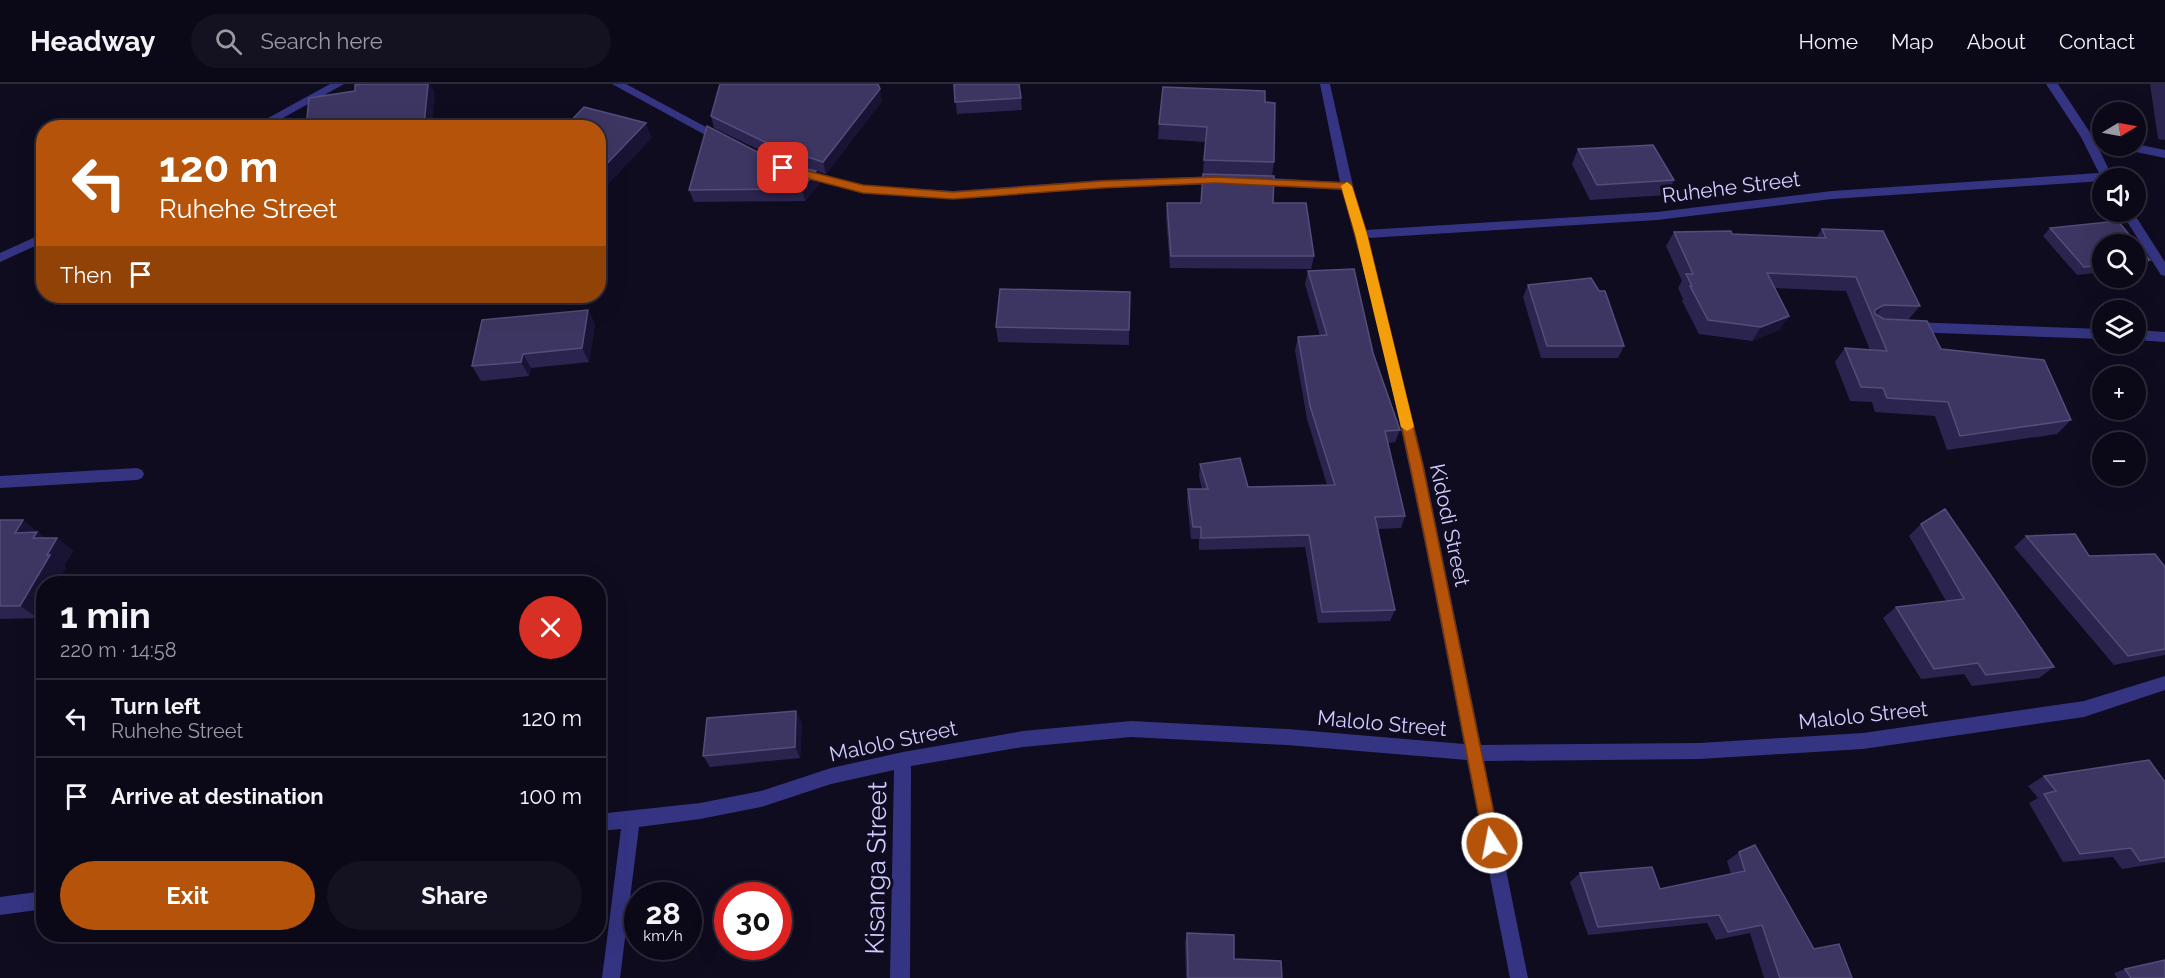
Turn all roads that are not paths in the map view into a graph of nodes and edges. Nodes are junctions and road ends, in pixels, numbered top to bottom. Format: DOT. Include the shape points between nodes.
graph roads {
  1 [pos="338,84"];
  2 [pos="618,84"];
  3 [pos="1325,84"];
  4 [pos="2052,84"];
  5 [pos="270,120"];
  6 [pos="2087,137"];
  7 [pos="2092,138"];
  8 [pos="733,144"];
  9 [pos="2146,150"];
  10 [pos="2165,154"];
  11 [pos="783,168"];
  12 [pos="2101,168"];
  13 [pos="2092,179"];
  14 [pos="1347,186"];
  15 [pos="2133,222"];
  16 [pos="1361,234"];
  17 [pos="36,241"];
  18 [pos="0,258"];
  19 [pos="2165,272"];
  20 [pos="1896,326"];
  21 [pos="2092,334"];
  22 [pos="2146,336"];
  23 [pos="2165,337"];
  24 [pos="137,474"];
  25 [pos="0,482"];
  26 [pos="2165,683"];
  27 [pos="1475,753"];
  28 [pos="903,760"];
  29 [pos="631,819"];
  30 [pos="606,822"];
  31 [pos="36,901"];
  32 [pos="0,906"];
  33 [pos="611,978"];
  34 [pos="900,978"];
  35 [pos="1518,978"];
  1 -- 5 [label="street"];
  2 -- 8 [label="street"];
  3 -- 14 [label="street, Kidodi Street"];
  4 -- 6 [label="street"];
  6 -- 7 [label="street"];
  6 -- 12 [label="street"];
  9 -- 10 [label="street"];
  11 -- 14 [label="street" via="863,189 953,195 1215,180"];
  13 -- 16 [label="street, Ruhehe Street" via="1832,195 1634,218"];
  14 -- 16 [label="street, Kidodi Street"];
  15 -- 19 [label="street"];
  16 -- 27 [label="street, Kidodi Street" via="1417,466"];
  17 -- 18 [label="street"];
  20 -- 21 [label="street"];
  22 -- 23 [label="street"];
  24 -- 25 [label="street"];
  26 -- 27 [label="street, Malolo Street" via="2084,709 1863,741 1700,751"];
  27 -- 28 [label="street, Malolo Street" via="1131,729 1023,739"];
  27 -- 35 [label="street, Kidodi Street"];
  28 -- 29 [label="street, Malolo Street" via="831,776 761,799"];
  28 -- 34 [label="street, Kisanga Street"];
  29 -- 30 [label="street, Malolo Street"];
  29 -- 33 [label="street"];
  31 -- 32 [label="street"];
}
